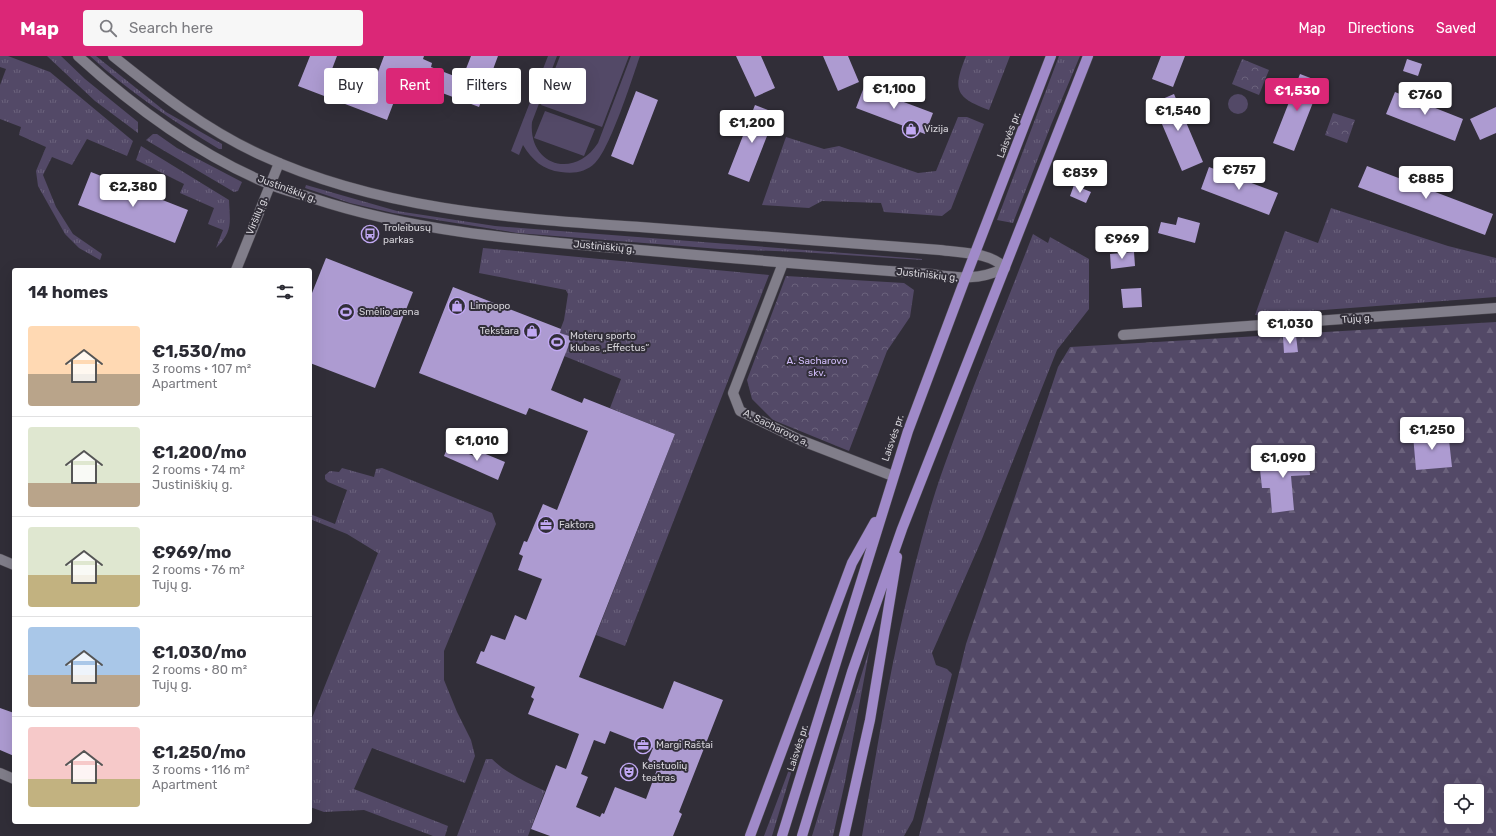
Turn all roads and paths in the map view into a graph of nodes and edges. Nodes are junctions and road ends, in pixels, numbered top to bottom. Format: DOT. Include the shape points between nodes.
graph roads {
  1 [pos="78,56"];
  2 [pos="113,56"];
  3 [pos="1051,56"];
  4 [pos="1088,56"];
  5 [pos="279,163"];
  6 [pos="270,184"];
  7 [pos="974,255"];
  8 [pos="783,263"];
  9 [pos="237,268"];
  10 [pos="1006,268"];
  11 [pos="965,279"];
  12 [pos="1496,308"];
  13 [pos="1123,335"];
  14 [pos="893,476"];
  15 [pos="885,504"];
  16 [pos="902,529"];
  17 [pos="0,560"];
  18 [pos="12,564"];
  19 [pos="0,774"];
  20 [pos="12,778"];
  21 [pos="750,836"];
  22 [pos="782,836"];
  23 [pos="802,836"];
  24 [pos="844,836"];
  1 -- 6 [label="main road, Justiniškių g." via="153,119 207,153"];
  2 -- 5 [label="main road, Justiniškių g." via="165,98 241,145"];
  3 -- 7 [label="main road, Laisvės pr."];
  4 -- 10 [label="main road"];
  5 -- 6 [label="main road, Viršilų g."];
  5 -- 7 [label="main road, Justiniškių g." via="368,194 412,204 505,217 940,250"];
  6 -- 8 [label="main road, Justiniškių g." via="334,206 383,219 434,228 531,241"];
  6 -- 9 [label="main road, Viršilų g."];
  7 -- 10 [label="main road, Justiniškių g." via="990,257"];
  7 -- 11 [label="main road, Laisvės pr."];
  8 -- 11 [label="main road, Justiniškių g." via="931,274"];
  8 -- 14 [label="main road, A. Sacharovo a." via="733,393 740,411 800,440"];
  10 -- 11 [label="main road, Justiniškių g."];
  10 -- 16 [label="main road"];
  11 -- 14 [label="main road, Laisvės pr."];
  12 -- 13 [label="main road, Tujų g."];
  14 -- 15 [label="main road, Laisvės pr."];
  15 -- 21 [label="main road" via="852,563"];
  15 -- 22 [label="main road, Laisvės pr."];
  16 -- 23 [label="main road" via="852,672"];
  16 -- 24 [label="main road" via="870,720"];
  17 -- 18 [label="main road"];
  19 -- 20 [label="main road"];
}
